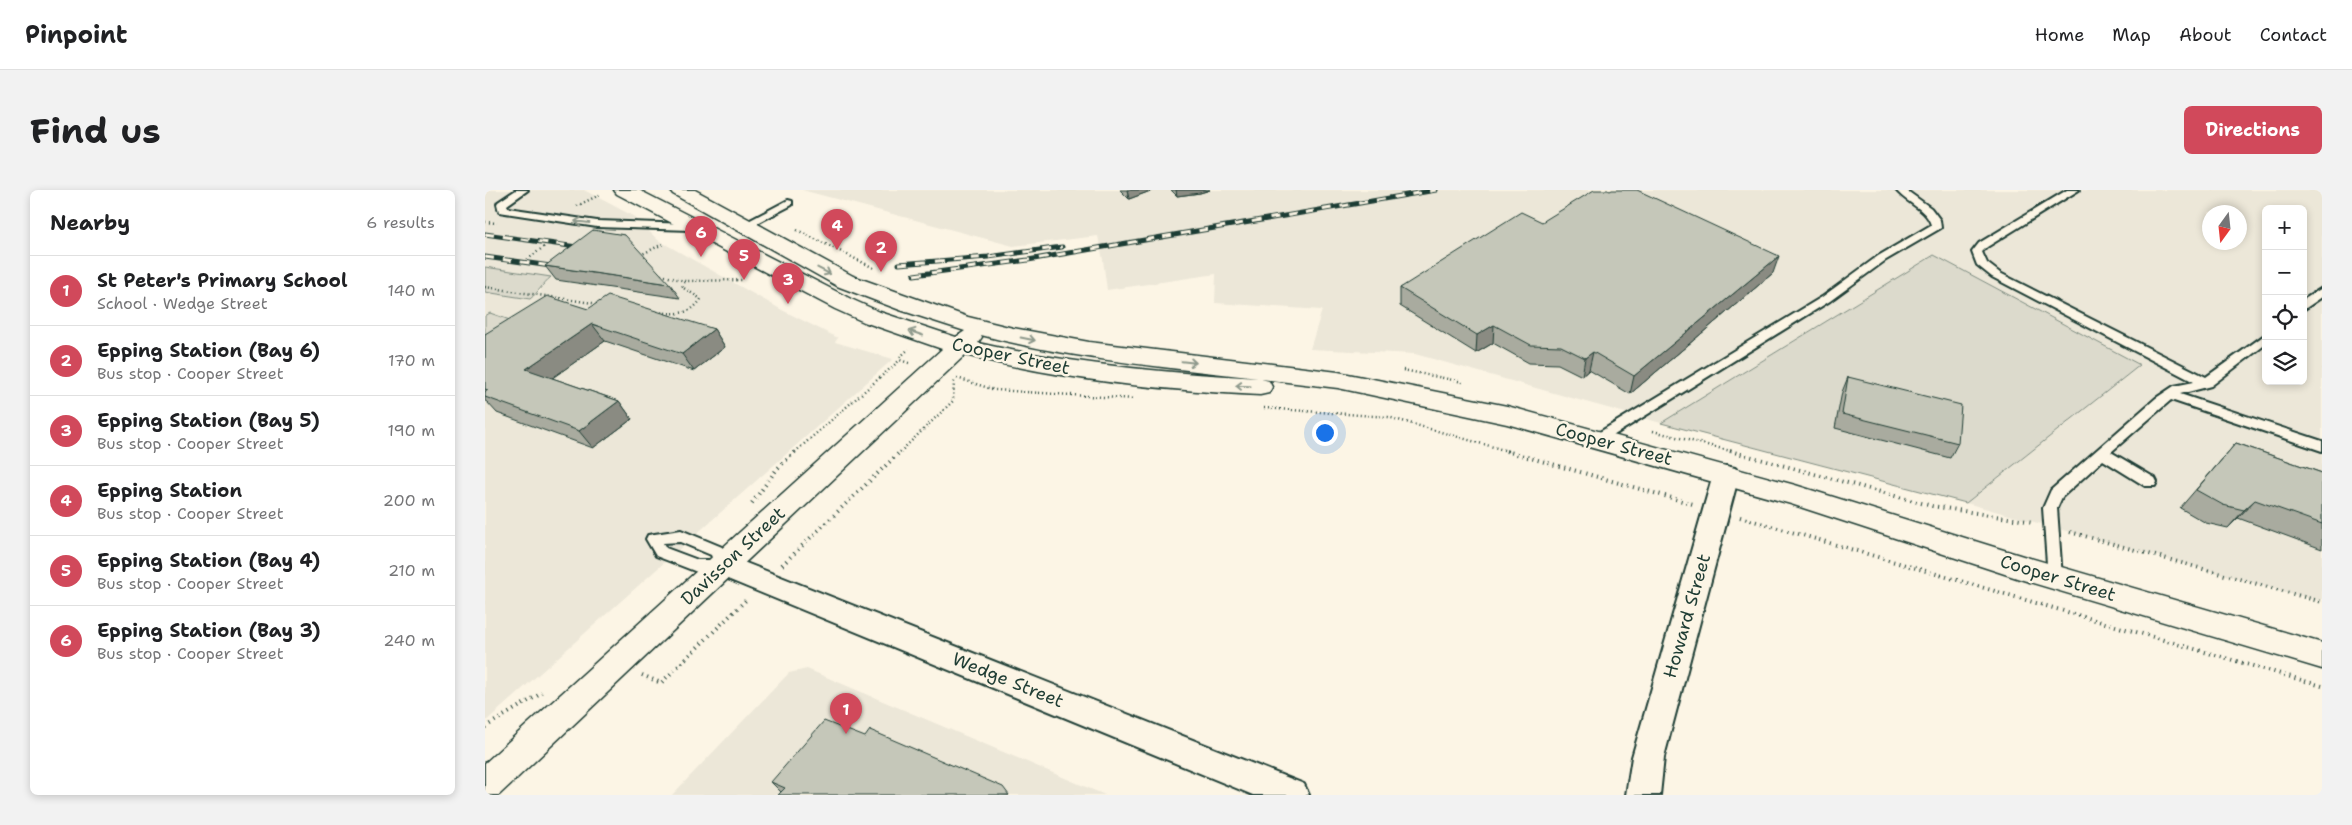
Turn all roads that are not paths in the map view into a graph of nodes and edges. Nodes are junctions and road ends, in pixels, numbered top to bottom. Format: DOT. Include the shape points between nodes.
graph roads {
  1 [pos="523,190"];
  2 [pos="623,190"];
  3 [pos="680,190"];
  4 [pos="1901,190"];
  5 [pos="2074,190"];
  6 [pos="788,203"];
  7 [pos="744,226"];
  8 [pos="691,228"];
  9 [pos="2322,291"];
  10 [pos="2307,303"];
  11 [pos="981,328"];
  12 [pos="2263,340"];
  13 [pos="960,346"];
  14 [pos="2207,383"];
  15 [pos="2170,395"];
  16 [pos="1431,398"];
  17 [pos="1598,439"];
  18 [pos="2322,446"];
  19 [pos="2102,452"];
  20 [pos="1725,475"];
  21 [pos="2150,482"];
  22 [pos="723,564"];
  23 [pos="2054,570"];
  24 [pos="2322,637"];
  25 [pos="2322,656"];
  26 [pos="1648,757"];
  27 [pos="485,785"];
  28 [pos="1292,795"];
  29 [pos="1625,795"];
  30 [pos="1643,795"];
  8 -- 1 [label="lane, one-way" via="597,224 503,210 502,204"];
  2 -- 8 [label="main road, Cooper Street"];
  3 -- 7 [label="main road, Cooper Street"];
  4 -- 17 [label="lane" via="1932,215 1937,226 1882,258 1826,299"];
  5 -- 14 [label="lane" via="1983,246 1977,252 1978,259 1996,275"];
  6 -- 7 [label="lane"];
  7 -- 11 [label="main road, Cooper Street, one-way" via="851,284"];
  13 -- 8 [label="main road, Cooper Street, one-way" via="882,321 836,301"];
  9 -- 10 [label="lane"];
  11 -- 13 [label="main road, Davisson Street"];
  11 -- 16 [label="main road, Cooper Street, one-way" via="1089,350 1294,374"];
  12 -- 14 [label="lane"];
  16 -- 13 [label="main road, Cooper Street, one-way" via="1317,388 1143,380 1043,365"];
  13 -- 22 [label="main road, Davisson Street"];
  14 -- 15 [label="lane" via="2186,386"];
  15 -- 18 [label="lane"];
  15 -- 19 [label="lane"];
  16 -- 17 [label="main road, Cooper Street"];
  17 -- 20 [label="main road, Cooper Street"];
  19 -- 21 [label="lane"];
  19 -- 23 [label="lane" via="2051,501"];
  20 -- 23 [label="main road, Cooper Street"];
  20 -- 26 [label="street, Howard Street"];
  22 -- 27 [label="main road, Davisson Street"];
  22 -- 28 [label="street, Wedge Street"];
  23 -- 24 [label="main road, Cooper Street"];
  23 -- 25 [label="main road, Cooper Street"];
  26 -- 29 [label="street, Howard Street"];
  26 -- 30 [label="street, Howard Street"];
}
